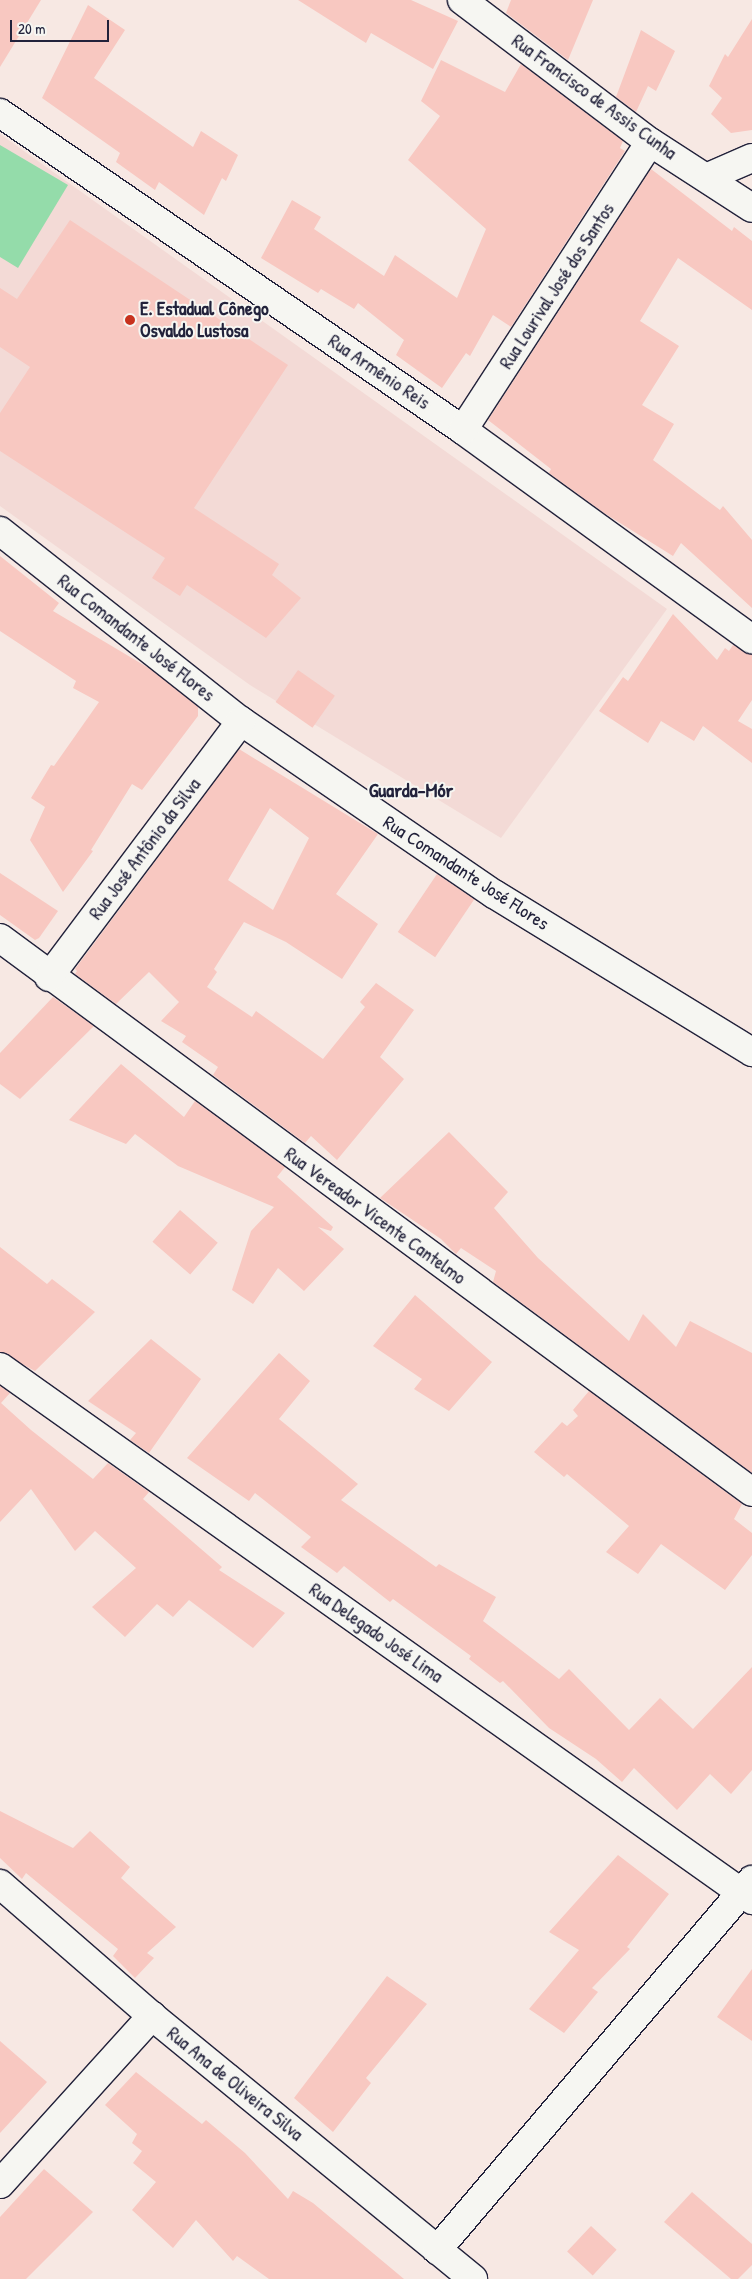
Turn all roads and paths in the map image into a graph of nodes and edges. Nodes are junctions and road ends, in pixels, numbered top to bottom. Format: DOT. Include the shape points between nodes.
graph roads {
  1 [pos="462,0"];
  2 [pos="0,113"];
  3 [pos="650,142"];
  4 [pos="752,158"];
  5 [pos="708,177"];
  6 [pos="752,208"];
  7 [pos="463,430"];
  8 [pos="0,531"];
  9 [pos="752,638"];
  10 [pos="241,721"];
  11 [pos="0,938"];
  12 [pos="49,977"];
  13 [pos="752,1052"];
  14 [pos="0,1366"];
  15 [pos="752,1492"];
  16 [pos="0,1884"];
  17 [pos="749,1891"];
  18 [pos="152,2016"];
  19 [pos="0,2184"];
  20 [pos="437,2250"];
  21 [pos="473,2279"];
  1 -- 3 [label="street, Rua Francisco de Assis Cunha"];
  2 -- 7 [label="street, Rua Armênio Reis"];
  3 -- 5 [label="street, Rua Francisco de Assis Cunha"];
  3 -- 7 [label="street, Rua Lourival José dos Santos"];
  4 -- 5 [label="street"];
  5 -- 6 [label="street, Rua Francisco de Assis Cunha"];
  7 -- 9 [label="street, Rua Armênio Reis"];
  8 -- 10 [label="street, Rua Comandante José Flores"];
  10 -- 12 [label="street, Rua José Antônio da Silva"];
  10 -- 13 [label="street, Rua Comandante José Flores" via="494,894"];
  11 -- 12 [label="street, Rua Vereador Vicente Cantelmo"];
  12 -- 15 [label="street, Rua Vereador Vicente Cantelmo"];
  14 -- 17 [label="street, Rua Delegado José Lima"];
  16 -- 18 [label="street, Rua Ana de Oliveira Silva"];
  17 -- 20 [label="street"];
  18 -- 19 [label="street"];
  18 -- 20 [label="street, Rua Ana de Oliveira Silva"];
  20 -- 21 [label="street, Rua Ana de Oliveira Silva"];
}
